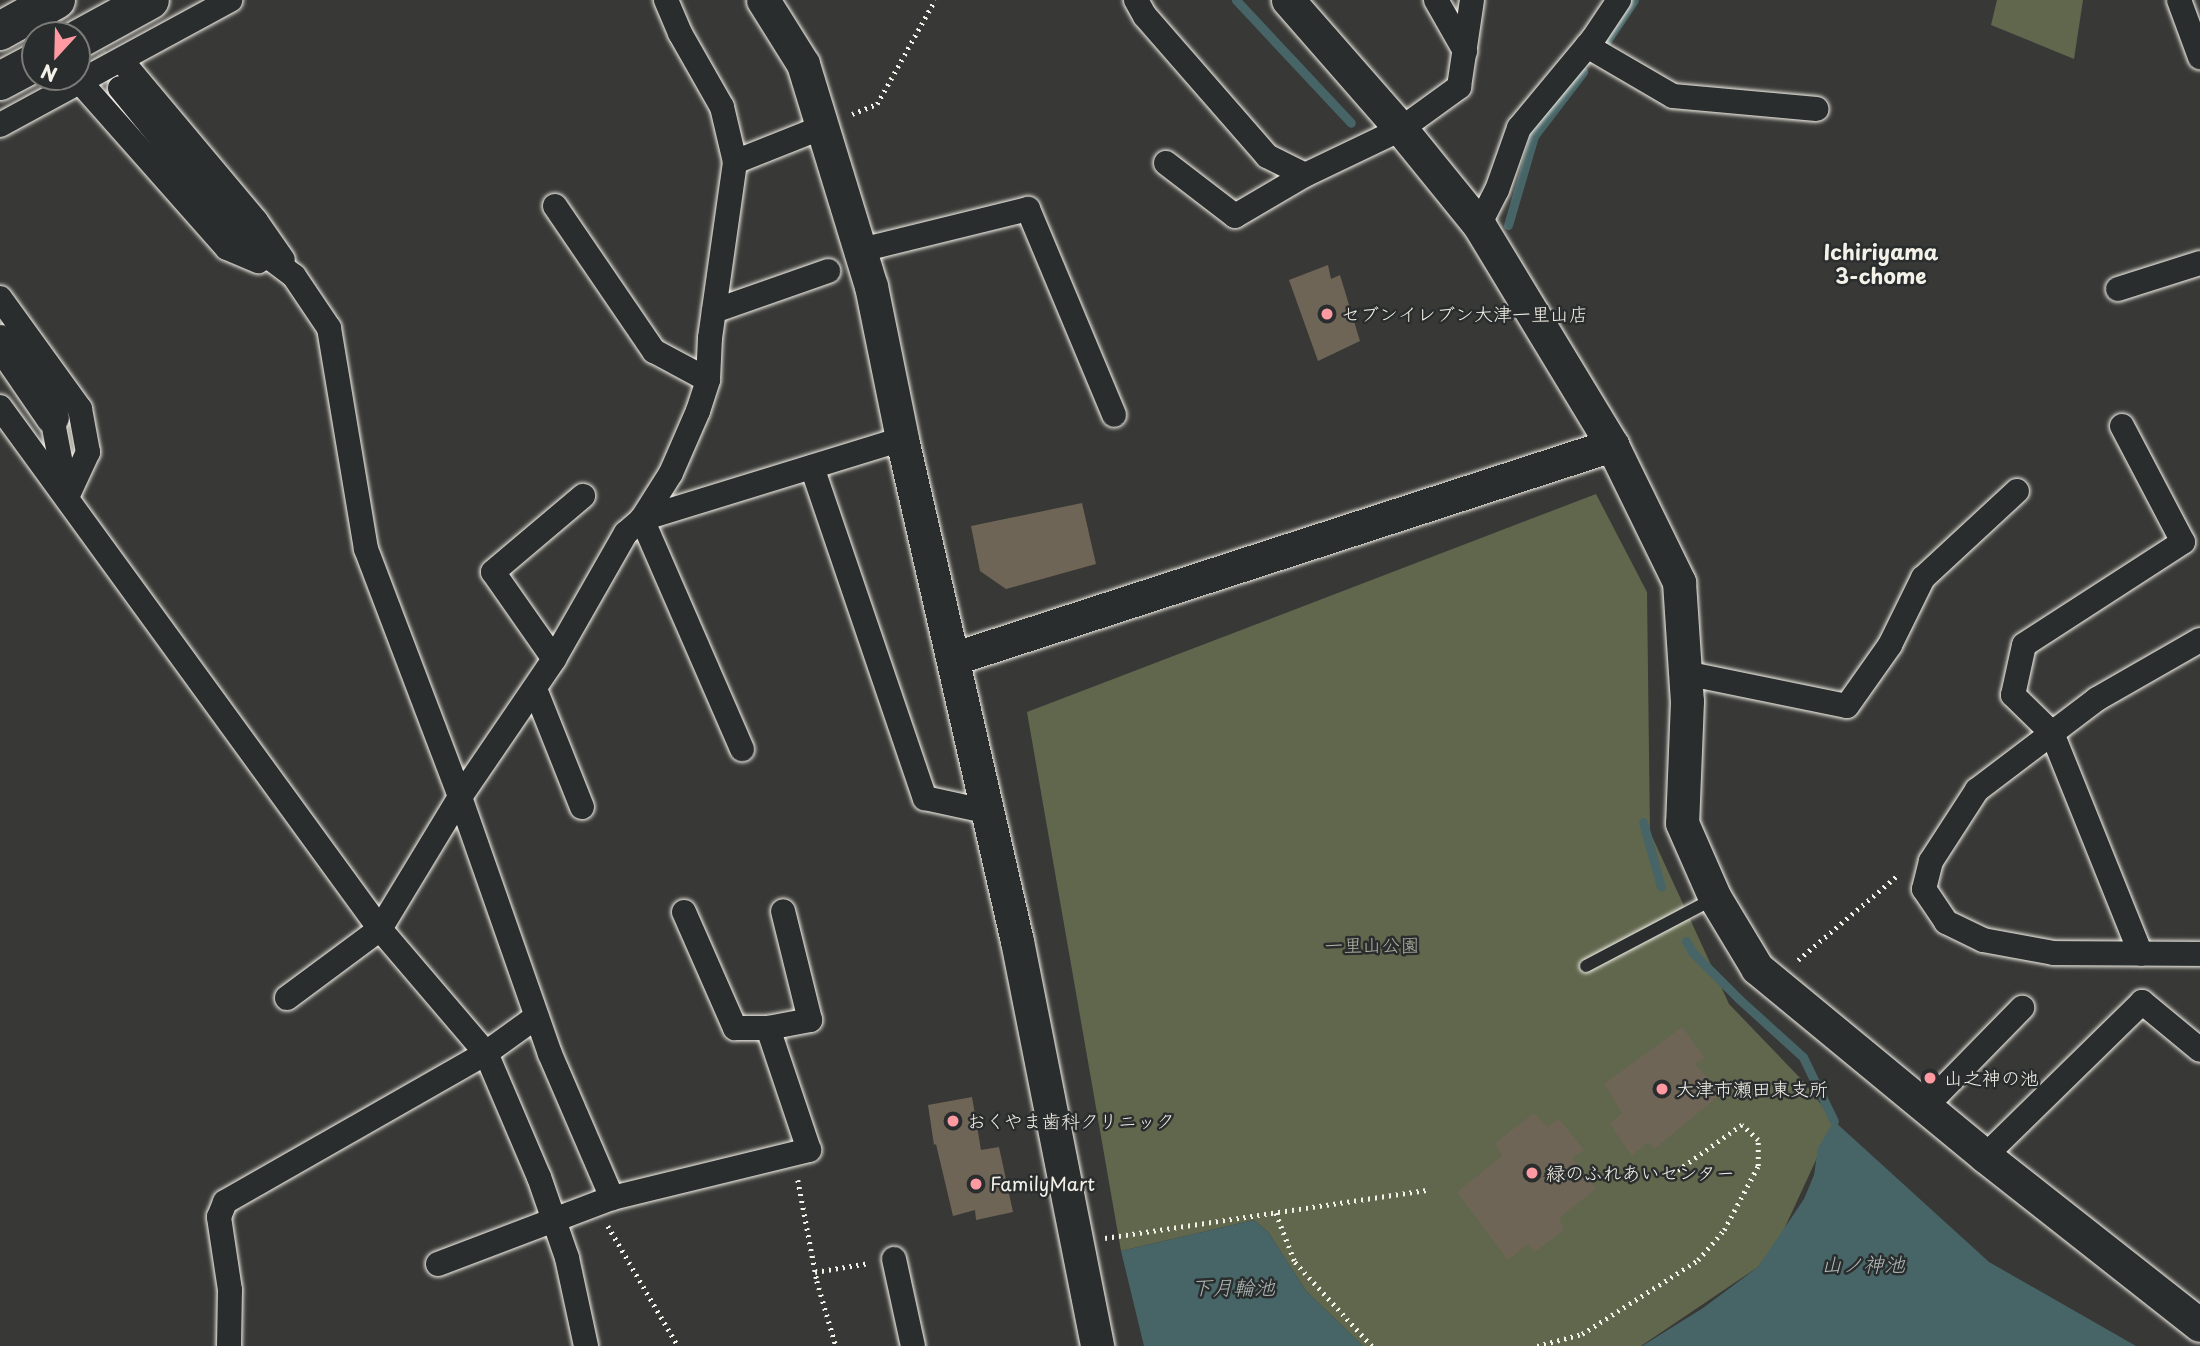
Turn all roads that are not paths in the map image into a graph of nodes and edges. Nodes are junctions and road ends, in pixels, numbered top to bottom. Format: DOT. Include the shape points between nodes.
graph roads {
  1 [pos="56,0"];
  2 [pos="150,0"];
  3 [pos="230,0"];
  4 [pos="666,0"];
  5 [pos="764,0"];
  6 [pos="1136,0"];
  7 [pos="1288,0"];
  8 [pos="1436,0"];
  9 [pos="1472,0"];
  10 [pos="1619,0"];
  11 [pos="2179,0"];
  12 [pos="0,31"];
  13 [pos="91,32"];
  14 [pos="1587,46"];
  15 [pos="1465,51"];
  16 [pos="2200,57"];
  17 [pos="121,60"];
  18 [pos="21,70"];
  19 [pos="91,77"];
  20 [pos="0,81"];
  21 [pos="120,88"];
  22 [pos="66,91"];
  23 [pos="88,91"];
  24 [pos="1816,109"];
  25 [pos="0,125"];
  26 [pos="823,127"];
  27 [pos="1401,129"];
  28 [pos="735,162"];
  29 [pos="1166,163"];
  30 [pos="1305,175"];
  31 [pos="555,206"];
  32 [pos="1479,225"];
  33 [pos="861,250"];
  34 [pos="2200,263"];
  35 [pos="828,271"];
  36 [pos="294,276"];
  37 [pos="2118,289"];
  38 [pos="0,298"];
  39 [pos="714,311"];
  40 [pos="0,341"];
  41 [pos="708,380"];
  42 [pos="0,407"];
  43 [pos="1114,415"];
  44 [pos="52,417"];
  45 [pos="2122,426"];
  46 [pos="902,439"];
  47 [pos="1612,445"];
  48 [pos="812,467"];
  49 [pos="2017,491"];
  50 [pos="583,496"];
  51 [pos="67,497"];
  52 [pos="642,519"];
  53 [pos="2199,642"];
  54 [pos="955,658"];
  55 [pos="554,659"];
  56 [pos="1685,673"];
  57 [pos="535,689"];
  58 [pos="2052,733"];
  59 [pos="742,749"];
  60 [pos="460,797"];
  61 [pos="582,807"];
  62 [pos="989,812"];
  63 [pos="1715,898"];
  64 [pos="783,911"];
  65 [pos="684,912"];
  66 [pos="380,929"];
  67 [pos="2141,954"];
  68 [pos="2200,954"];
  69 [pos="1586,965"];
  70 [pos="287,998"];
  71 [pos="2022,1008"];
  72 [pos="536,1017"];
  73 [pos="768,1028"];
  74 [pos="2200,1050"];
  75 [pos="486,1054"];
  76 [pos="1925,1107"];
  77 [pos="1985,1156"];
  78 [pos="603,1201"];
  79 [pos="554,1220"];
  80 [pos="894,1259"];
  81 [pos="438,1264"];
  82 [pos="2200,1325"];
  83 [pos="229,1346"];
  84 [pos="586,1346"];
  85 [pos="913,1346"];
  86 [pos="1097,1346"];
  1 -- 12 [label="highway, bridge"];
  2 -- 13 [label="highway, bridge"];
  3 -- 17 [label="street"];
  4 -- 28 [label="street" via="722,107"];
  5 -- 26 [label="street" via="803,64"];
  6 -- 30 [label="street" via="1267,156"];
  7 -- 27 [label="street"];
  8 -- 15 [label="street"];
  9 -- 15 [label="street"];
  10 -- 14 [label="street"];
  11 -- 16 [label="street"];
  14 -- 24 [label="street" via="1673,96"];
  14 -- 32 [label="street" via="1519,128"];
  15 -- 27 [label="street" via="1460,87"];
  17 -- 19 [label="street"];
  17 -- 36 [label="street" via="256,221"];
  18 -- 20 [label="highway"];
  21 -- 36 [label="street" via="242,237"];
  22 -- 25 [label="street"];
  23 -- 36 [label="street" via="227,248"];
  26 -- 28 [label="street"];
  26 -- 33 [label="street"];
  27 -- 30 [label="street"];
  27 -- 32 [label="street"];
  28 -- 39 [label="street"];
  29 -- 30 [label="street" via="1235,216"];
  31 -- 41 [label="street" via="654,351"];
  32 -- 47 [label="street"];
  33 -- 43 [label="street" via="1028,209"];
  33 -- 46 [label="street"];
  34 -- 37 [label="street"];
  35 -- 39 [label="street"];
  36 -- 60 [label="street" via="330,328 366,548"];
  38 -- 51 [label="street" via="80,409 88,452"];
  39 -- 41 [label="street"];
  40 -- 44 [label="street"];
  41 -- 52 [label="street" via="671,473"];
  42 -- 51 [label="street"];
  44 -- 51 [label="street"];
  45 -- 58 [label="street" via="2183,542 2024,645 2013,695"];
  46 -- 48 [label="street"];
  46 -- 54 [label="street"];
  47 -- 54 [label="street"];
  47 -- 56 [label="street" via="1679,582"];
  48 -- 52 [label="street"];
  48 -- 62 [label="street" via="925,798"];
  49 -- 56 [label="street" via="1923,578 1890,645 1847,706"];
  50 -- 55 [label="street" via="493,572"];
  51 -- 66 [label="street"];
  52 -- 55 [label="street" via="626,533"];
  52 -- 59 [label="street"];
  53 -- 58 [label="street" via="2097,699"];
  54 -- 62 [label="street"];
  55 -- 57 [label="street"];
  56 -- 63 [label="street" via="1682,823"];
  57 -- 60 [label="street"];
  57 -- 61 [label="street"];
  58 -- 67 [label="street"];
  58 -- 67 [label="street" via="1977,790 1931,861 1924,889 1947,922 1983,940 2054,953"];
  60 -- 66 [label="street"];
  60 -- 72 [label="street"];
  62 -- 86 [label="street"];
  63 -- 69 [label="lane"];
  63 -- 76 [label="street" via="1757,968"];
  64 -- 73 [label="street" via="810,1020"];
  65 -- 73 [label="street" via="735,1028"];
  66 -- 70 [label="street"];
  66 -- 75 [label="street"];
  67 -- 68 [label="street"];
  71 -- 76 [label="street"];
  72 -- 75 [label="street"];
  72 -- 78 [label="street"];
  73 -- 78 [label="street" via="809,1150"];
  74 -- 77 [label="street" via="2142,1002"];
  75 -- 79 [label="street"];
  75 -- 83 [label="street" via="225,1202 219,1217 230,1290"];
  76 -- 77 [label="street"];
  77 -- 82 [label="street"];
  78 -- 79 [label="street"];
  79 -- 81 [label="street"];
  79 -- 84 [label="street"];
  80 -- 85 [label="street"];
}
